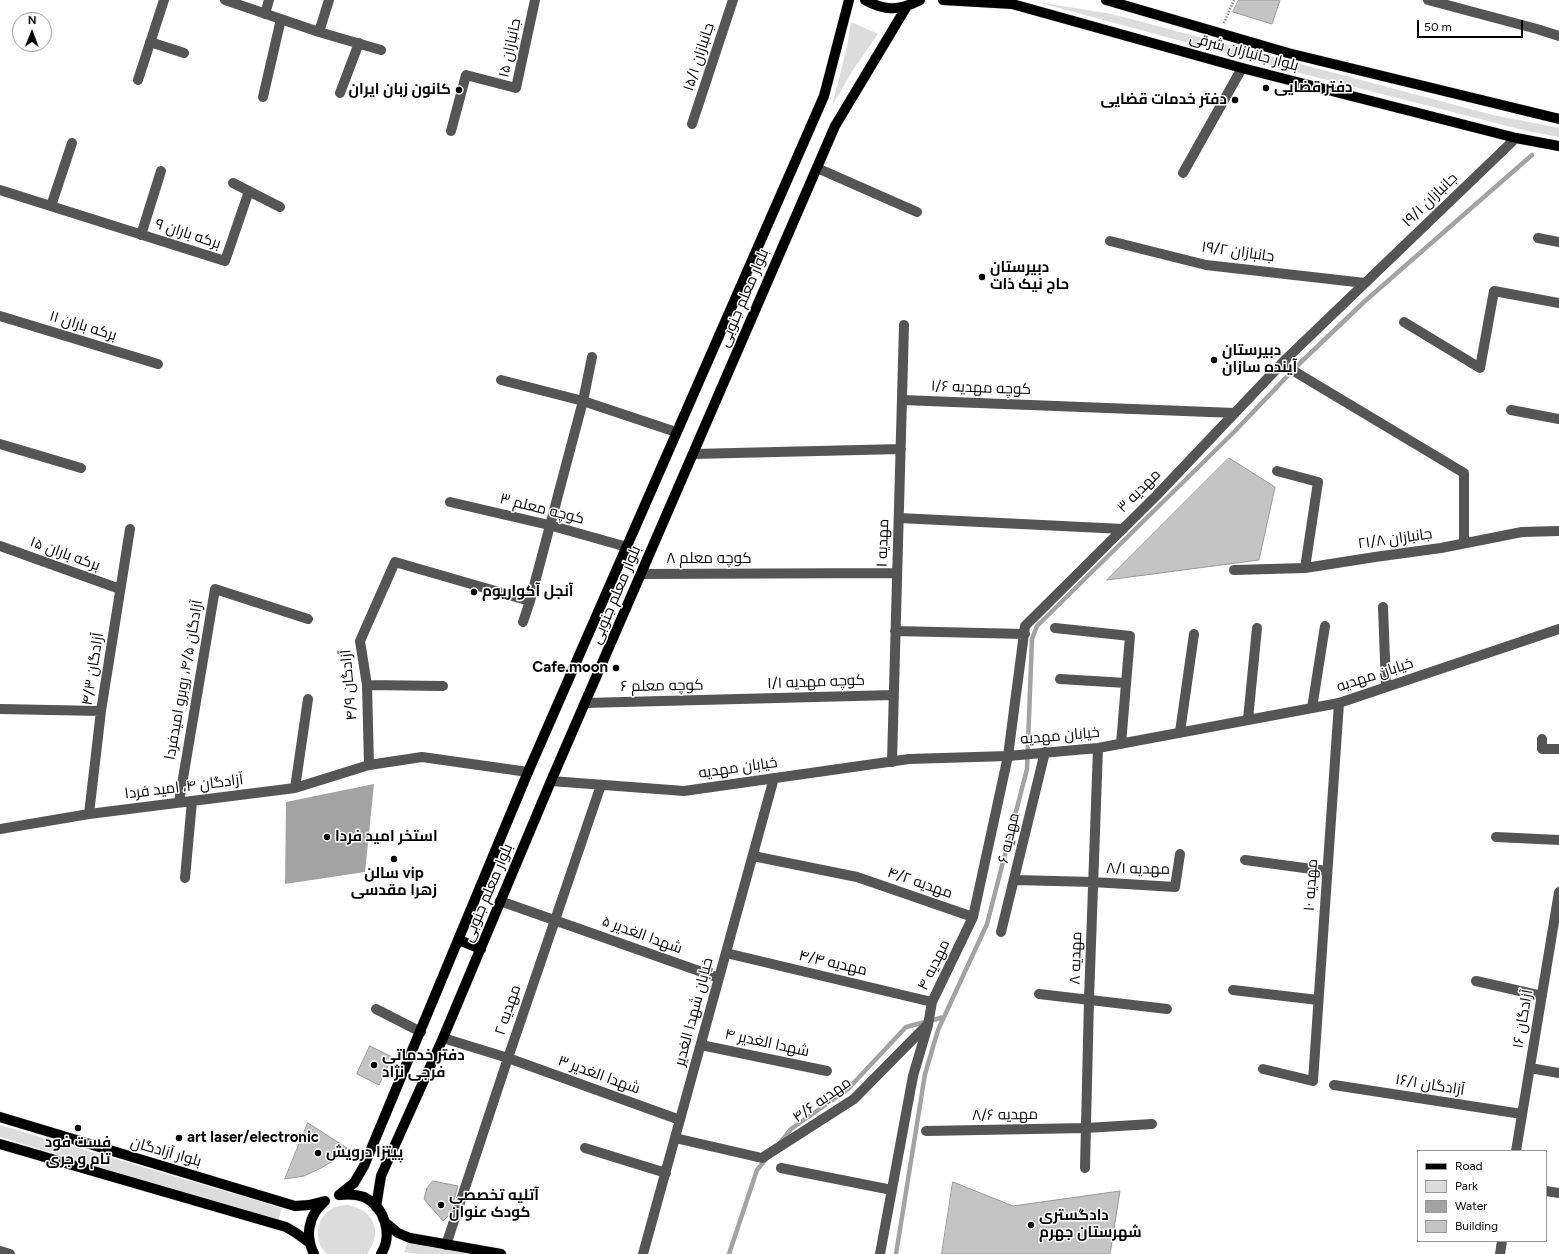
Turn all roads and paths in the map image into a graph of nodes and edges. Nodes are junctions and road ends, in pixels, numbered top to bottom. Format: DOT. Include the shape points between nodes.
graph roads {
  1 [pos="164,0"];
  2 [pos="225,0"];
  3 [pos="269,0"];
  4 [pos="329,0"];
  5 [pos="536,0"];
  6 [pos="733,0"];
  7 [pos="849,0"];
  8 [pos="865,0"];
  9 [pos="920,0"];
  10 [pos="943,0"];
  11 [pos="1106,0"];
  12 [pos="1234,0"];
  13 [pos="1428,0"];
  14 [pos="1013,2"];
  15 [pos="907,6"];
  16 [pos="265,14"];
  17 [pos="281,19"];
  18 [pos="319,32"];
  19 [pos="1220,32"];
  20 [pos="1559,36"];
  21 [pos="150,42"];
  22 [pos="359,43"];
  23 [pos="381,50"];
  24 [pos="184,53"];
  25 [pos="1242,68"];
  26 [pos="138,80"];
  27 [pos="340,93"];
  28 [pos="263,97"];
  29 [pos="1559,119"];
  30 [pos="692,124"];
  31 [pos="451,131"];
  32 [pos="1516,138"];
  33 [pos="72,143"];
  34 [pos="1559,146"];
  35 [pos="817,168"];
  36 [pos="161,171"];
  37 [pos="1183,173"];
  38 [pos="233,183"];
  39 [pos="0,190"];
  40 [pos="249,191"];
  41 [pos="51,206"];
  42 [pos="280,208"];
  43 [pos="917,212"];
  44 [pos="140,234"];
  45 [pos="1538,238"];
  46 [pos="1110,241"];
  47 [pos="1559,242"];
  48 [pos="1365,283"];
  49 [pos="1559,302"];
  50 [pos="0,316"];
  51 [pos="1404,322"];
  52 [pos="904,325"];
  53 [pos="592,357"];
  54 [pos="158,364"];
  55 [pos="1282,364"];
  56 [pos="501,380"];
  57 [pos="902,400"];
  58 [pos="583,401"];
  59 [pos="1511,410"];
  60 [pos="1235,413"];
  61 [pos="1559,419"];
  62 [pos="676,432"];
  63 [pos="0,444"];
  64 [pos="901,449"];
  65 [pos="693,454"];
  66 [pos="81,468"];
  67 [pos="1277,471"];
  68 [pos="450,502"];
  69 [pos="898,518"];
  70 [pos="549,525"];
  71 [pos="130,529"];
  72 [pos="1123,529"];
  73 [pos="1559,531"];
  74 [pos="1464,543"];
  75 [pos="0,546"];
  76 [pos="626,546"];
  77 [pos="1305,568"];
  78 [pos="1234,570"];
  79 [pos="897,573"];
  80 [pos="641,574"];
  81 [pos="120,589"];
  82 [pos="530,601"];
  83 [pos="1383,607"];
  84 [pos="308,619"];
  85 [pos="523,622"];
  86 [pos="1325,626"];
  87 [pos="1055,628"];
  88 [pos="1257,628"];
  89 [pos="1559,629"];
  90 [pos="895,631"];
  91 [pos="1025,634"];
  92 [pos="1194,634"];
  93 [pos="1060,679"];
  94 [pos="1126,683"];
  95 [pos="367,684"];
  96 [pos="443,686"];
  97 [pos="1386,687"];
  98 [pos="893,695"];
  99 [pos="308,699"];
  100 [pos="739,699"];
  101 [pos="585,703"];
  102 [pos="1339,703"];
  103 [pos="1312,708"];
  104 [pos="0,709"];
  105 [pos="101,711"];
  106 [pos="1248,719"];
  107 [pos="1180,732"];
  108 [pos="1542,739"];
  109 [pos="1121,744"];
  110 [pos="1098,748"];
  111 [pos="1559,749"];
  112 [pos="1045,752"];
  113 [pos="1008,756"];
  114 [pos="892,762"];
  115 [pos="369,765"];
  116 [pos="528,772"];
  117 [pos="774,778"];
  118 [pos="551,781"];
  119 [pos="601,785"];
  120 [pos="295,788"];
  121 [pos="192,801"];
  122 [pos="179,802"];
  123 [pos="89,814"];
  124 [pos="0,829"];
  125 [pos="1496,837"];
  126 [pos="1559,840"];
  127 [pos="1180,854"];
  128 [pos="753,856"];
  129 [pos="1245,860"];
  130 [pos="1327,871"];
  131 [pos="185,878"];
  132 [pos="1015,880"];
  133 [pos="1093,882"];
  134 [pos="1559,892"];
  135 [pos="500,901"];
  136 [pos="974,917"];
  137 [pos="555,920"];
  138 [pos="1001,932"];
  139 [pos="459,940"];
  140 [pos="481,949"];
  141 [pos="1555,950"];
  142 [pos="726,953"];
  143 [pos="719,978"];
  144 [pos="1476,981"];
  145 [pos="1234,990"];
  146 [pos="1039,994"];
  147 [pos="1542,996"];
  148 [pos="1089,999"];
  149 [pos="1318,1000"];
  150 [pos="932,1002"];
  151 [pos="376,1009"];
  152 [pos="1167,1009"];
  153 [pos="928,1024"];
  154 [pos="421,1032"];
  155 [pos="443,1038"];
  156 [pos="701,1045"];
  157 [pos="508,1058"];
  158 [pos="1530,1068"];
  159 [pos="1263,1069"];
  160 [pos="827,1071"];
  161 [pos="1559,1073"];
  162 [pos="1334,1085"];
  163 [pos="1522,1114"];
  164 [pos="0,1117"];
  165 [pos="680,1120"];
  166 [pos="1152,1124"];
  167 [pos="1086,1128"];
  168 [pos="926,1131"];
  169 [pos="675,1138"];
  170 [pos="0,1144"];
  171 [pos="585,1148"];
  172 [pos="1516,1150"];
  173 [pos="782,1168"];
  174 [pos="1085,1168"];
  175 [pos="666,1173"];
  176 [pos="892,1190"];
  177 [pos="1547,1191"];
  178 [pos="1559,1193"];
  179 [pos="339,1195"];
  180 [pos="325,1201"];
  181 [pos="376,1207"];
  182 [pos="386,1223"];
  183 [pos="1502,1242"];
  184 [pos="310,1243"];
  185 [pos="446,1245"];
  186 [pos="0,1251"];
  187 [pos="10,1254"];
  188 [pos="314,1254"];
  189 [pos="381,1254"];
  190 [pos="501,1254"];
  191 [pos="643,1254"];
  192 [pos="880,1254"];
  193 [pos="1500,1254"];
  1 -- 21 [label="street"];
  2 -- 16 [label="street"];
  3 -- 16 [label="street"];
  4 -- 18 [label="street"];
  5 -- 31 [label="street, جانبازان ۱۵" via="516,88 466,75"];
  6 -- 30 [label="street, جانبازان ۱۵/۱"];
  7 -- 62 [label="main road, بلوار معلم جنوبی" via="824,96"];
  8 -- 15 [label="main road" via="876,6 892,9"];
  9 -- 15 [label="main road"];
  10 -- 14 [label="main road, بلوار جانبازان شرقی"];
  11 -- 19 [label="main road, بلوار جانبازان شرقی"];
  12 -- 19 [label="path"];
  13 -- 20 [label="street"];
  14 -- 25 [label="main road, بلوار جانبازان شرقی"];
  15 -- 35 [label="main road, بلوار معلم جنوبی" via="835,126"];
  16 -- 17 [label="street"];
  17 -- 18 [label="street"];
  17 -- 28 [label="street"];
  18 -- 22 [label="street"];
  19 -- 29 [label="main road, بلوار جانبازان شرقی" via="1288,53"];
  21 -- 24 [label="street"];
  21 -- 26 [label="street"];
  22 -- 23 [label="street"];
  22 -- 27 [label="street"];
  25 -- 32 [label="main road, بلوار جانبازان شرقی"];
  25 -- 37 [label="street"];
  32 -- 34 [label="main road, بلوار جانبازان شرقی"];
  32 -- 48 [label="street, جانبازان ۱۹/۱"];
  33 -- 41 [label="street"];
  35 -- 43 [label="street"];
  35 -- 65 [label="main road, بلوار معلم جنوبی"];
  36 -- 44 [label="street, برکه باران ۹"];
  38 -- 40 [label="street"];
  39 -- 41 [label="street, برکه باران ۹"];
  40 -- 42 [label="street"];
  40 -- 44 [label="street, برکه باران ۹" via="225,261"];
  41 -- 44 [label="street, برکه باران ۹"];
  45 -- 47 [label="street"];
  46 -- 48 [label="street, جانبازان ۱۹/۲" via="1206,265"];
  48 -- 55 [label="street, مهدیه ۳"];
  49 -- 51 [label="street" via="1494,291 1480,368"];
  50 -- 54 [label="street, برکه باران ۱۱"];
  52 -- 57 [label="street, مهدیه ۱"];
  53 -- 58 [label="street"];
  55 -- 60 [label="street, مهدیه ۳"];
  55 -- 74 [label="street" via="1464,473"];
  56 -- 58 [label="street"];
  57 -- 60 [label="street, کوچه مهدیه ۱/۶"];
  57 -- 64 [label="street, مهدیه ۱"];
  58 -- 62 [label="street"];
  58 -- 70 [label="street"];
  59 -- 61 [label="street"];
  60 -- 72 [label="street, مهدیه ۳"];
  62 -- 76 [label="main road, بلوار معلم جنوبی"];
  63 -- 66 [label="street"];
  64 -- 65 [label="street"];
  64 -- 69 [label="street, مهدیه ۱"];
  65 -- 80 [label="main road, بلوار معلم جنوبی"];
  67 -- 77 [label="street" via="1318,482"];
  68 -- 70 [label="street, کوچه معلم ۳"];
  69 -- 72 [label="street"];
  69 -- 79 [label="street, مهدیه ۱"];
  70 -- 76 [label="street, کوچه معلم ۳"];
  70 -- 82 [label="street"];
  71 -- 81 [label="street, آزادگان ۴/۳"];
  72 -- 91 [label="street, مهدیه ۳" via="1025,626"];
  73 -- 74 [label="street, جانبازان ۲۱/۸" via="1522,532"];
  74 -- 77 [label="street, جانبازان ۲۱/۸"];
  75 -- 81 [label="street, برکه باران ۱۵"];
  76 -- 116 [label="main road, بلوار معلم جنوبی"];
  77 -- 78 [label="street, جانبازان ۲۱/۸"];
  79 -- 80 [label="street, کوچه معلم ۸"];
  79 -- 90 [label="street, مهدیه ۱"];
  80 -- 101 [label="main road, بلوار معلم جنوبی"];
  81 -- 105 [label="street, آزادگان ۴/۳"];
  82 -- 85 [label="street"];
  82 -- 95 [label="street, آزادگان ۴/۹" via="395,562 360,641"];
  83 -- 97 [label="street"];
  84 -- 122 [label="street, آزادگان ۴/۵، روبرو امیدفردا" via="215,589"];
  86 -- 103 [label="street"];
  87 -- 94 [label="street" via="1130,636"];
  88 -- 106 [label="street"];
  89 -- 97 [label="street, خیابان مهدیه"];
  90 -- 91 [label="street"];
  90 -- 98 [label="street, مهدیه ۱"];
  91 -- 113 [label="street, مهدیه ۳"];
  92 -- 107 [label="street"];
  93 -- 94 [label="street"];
  94 -- 109 [label="street"];
  95 -- 96 [label="street"];
  95 -- 115 [label="street, آزادگان ۴/۹"];
  97 -- 102 [label="street, خیابان مهدیه"];
  98 -- 100 [label="street, کوچه مهدیه ۱/۱"];
  98 -- 114 [label="street, مهدیه ۱"];
  99 -- 120 [label="street"];
  100 -- 101 [label="street, کوچه معلم ۶"];
  101 -- 118 [label="main road, بلوار معلم جنوبی"];
  102 -- 103 [label="street, خیابان مهدیه"];
  102 -- 130 [label="street, مهدیه ۱۰"];
  103 -- 106 [label="street, خیابان مهدیه"];
  104 -- 105 [label="street"];
  105 -- 123 [label="street, آزادگان ۴/۳"];
  106 -- 107 [label="street, خیابان مهدیه"];
  107 -- 109 [label="street, خیابان مهدیه"];
  108 -- 111 [label="street" via="1542,749"];
  109 -- 110 [label="street, خیابان مهدیه"];
  110 -- 112 [label="street, خیابان مهدیه"];
  110 -- 133 [label="street, مهدیه ۸"];
  112 -- 113 [label="street, خیابان مهدیه"];
  112 -- 132 [label="street, مهدیه ۶"];
  113 -- 114 [label="street, خیابان مهدیه" via="909,759"];
  113 -- 136 [label="street, مهدیه ۴"];
  114 -- 117 [label="street, خیابان مهدیه"];
  115 -- 116 [label="street, آزادگان ۴، امید فردا" via="422,757"];
  115 -- 120 [label="street, آزادگان ۴، امید فردا"];
  116 -- 139 [label="main road, بلوار معلم جنوبی"];
  117 -- 119 [label="street, خیابان مهدیه" via="684,791"];
  117 -- 128 [label="street, خیابان شهدا الغدیر"];
  118 -- 119 [label="street, خیابان مهدیه"];
  118 -- 135 [label="main road, بلوار معلم جنوبی"];
  119 -- 137 [label="street, مهدیه ۲"];
  120 -- 121 [label="street, آزادگان ۴، امید فردا"];
  121 -- 122 [label="street, آزادگان ۴، امید فردا"];
  121 -- 131 [label="street"];
  122 -- 123 [label="street, آزادگان ۴، امید فردا"];
  123 -- 124 [label="street, آزادگان ۴، امید فردا"];
  125 -- 126 [label="street"];
  127 -- 133 [label="street, مهدیه ۸/۱" via="1175,887"];
  128 -- 136 [label="street, مهدیه ۴/۲" via="857,877"];
  128 -- 142 [label="street, خیابان شهدا الغدیر"];
  129 -- 130 [label="street"];
  130 -- 149 [label="street, مهدیه ۱۰"];
  132 -- 133 [label="street"];
  132 -- 138 [label="street, مهدیه ۶"];
  133 -- 148 [label="street, مهدیه ۸"];
  134 -- 141 [label="street, آزادگان ۱۶"];
  135 -- 137 [label="street, شهدا الغدیر ۵"];
  135 -- 140 [label="main road, بلوار معلم جنوبی"];
  136 -- 150 [label="street, مهدیه ۴"];
  137 -- 143 [label="street, شهدا الغدیر ۵"];
  137 -- 157 [label="street, مهدیه ۲"];
  139 -- 140 [label="main road"];
  139 -- 154 [label="main road, بلوار معلم جنوبی"];
  140 -- 155 [label="main road, بلوار معلم جنوبی"];
  141 -- 147 [label="street, آزادگان ۱۶"];
  142 -- 143 [label="street, خیابان شهدا الغدیر"];
  142 -- 150 [label="street, مهدیه ۴/۴"];
  143 -- 156 [label="street, خیابان شهدا الغدیر"];
  144 -- 147 [label="street"];
  145 -- 149 [label="street"];
  146 -- 148 [label="street"];
  147 -- 158 [label="street, آزادگان ۱۶"];
  148 -- 152 [label="street"];
  148 -- 167 [label="street, مهدیه ۸"];
  149 -- 159 [label="street, مهدیه ۱۰" via="1313,1081"];
  150 -- 153 [label="street, مهدیه ۴"];
  151 -- 154 [label="street"];
  153 -- 169 [label="street, مهدیه ۴/۶" via="854,1099 762,1158"];
  153 -- 176 [label="street, مهدیه ۴" via="913,1076"];
  154 -- 179 [label="main road, بلوار معلم جنوبی" via="364,1166 354,1183"];
  155 -- 157 [label="street, شهدا الغدیر ۳"];
  155 -- 181 [label="main road, بلوار معلم جنوبی" via="380,1176"];
  156 -- 160 [label="street, شهدا الغدیر ۴"];
  156 -- 165 [label="street, خیابان شهدا الغدیر"];
  157 -- 165 [label="street, شهدا الغدیر ۳"];
  157 -- 185 [label="street, مهدیه ۲"];
  158 -- 161 [label="street"];
  158 -- 163 [label="street, آزادگان ۱۶"];
  162 -- 163 [label="street, آزادگان ۱۶/۱"];
  163 -- 172 [label="street, آزادگان ۱۶"];
  164 -- 180 [label="main road, بلوار آزادگان" via="294,1206"];
  165 -- 169 [label="street, خیابان شهدا الغدیر"];
  166 -- 167 [label="street, مهدیه ۸/۶"];
  167 -- 168 [label="street, مهدیه ۸/۶"];
  167 -- 174 [label="street, مهدیه ۸"];
  169 -- 175 [label="street, خیابان شهدا الغدیر"];
  170 -- 184 [label="main road" via="286,1227"];
  171 -- 175 [label="street"];
  173 -- 176 [label="street"];
  175 -- 191 [label="street, خیابان شهدا الغدیر"];
  176 -- 192 [label="street, مهدیه ۴"];
  177 -- 178 [label="street"];
  179 -- 180 [label="main road, بلوار آزادگان"];
  179 -- 181 [label="main road" via="352,1194 364,1197"];
  180 -- 184 [label="main road" via="312,1217 308,1229"];
  181 -- 182 [label="main road"];
  182 -- 185 [label="main road" via="398,1233 410,1238"];
  182 -- 189 [label="main road" via="387,1237"];
  183 -- 193 [label="street"];
  184 -- 188 [label="main road"];
  185 -- 190 [label="main road"];
  186 -- 187 [label="street"];
}
